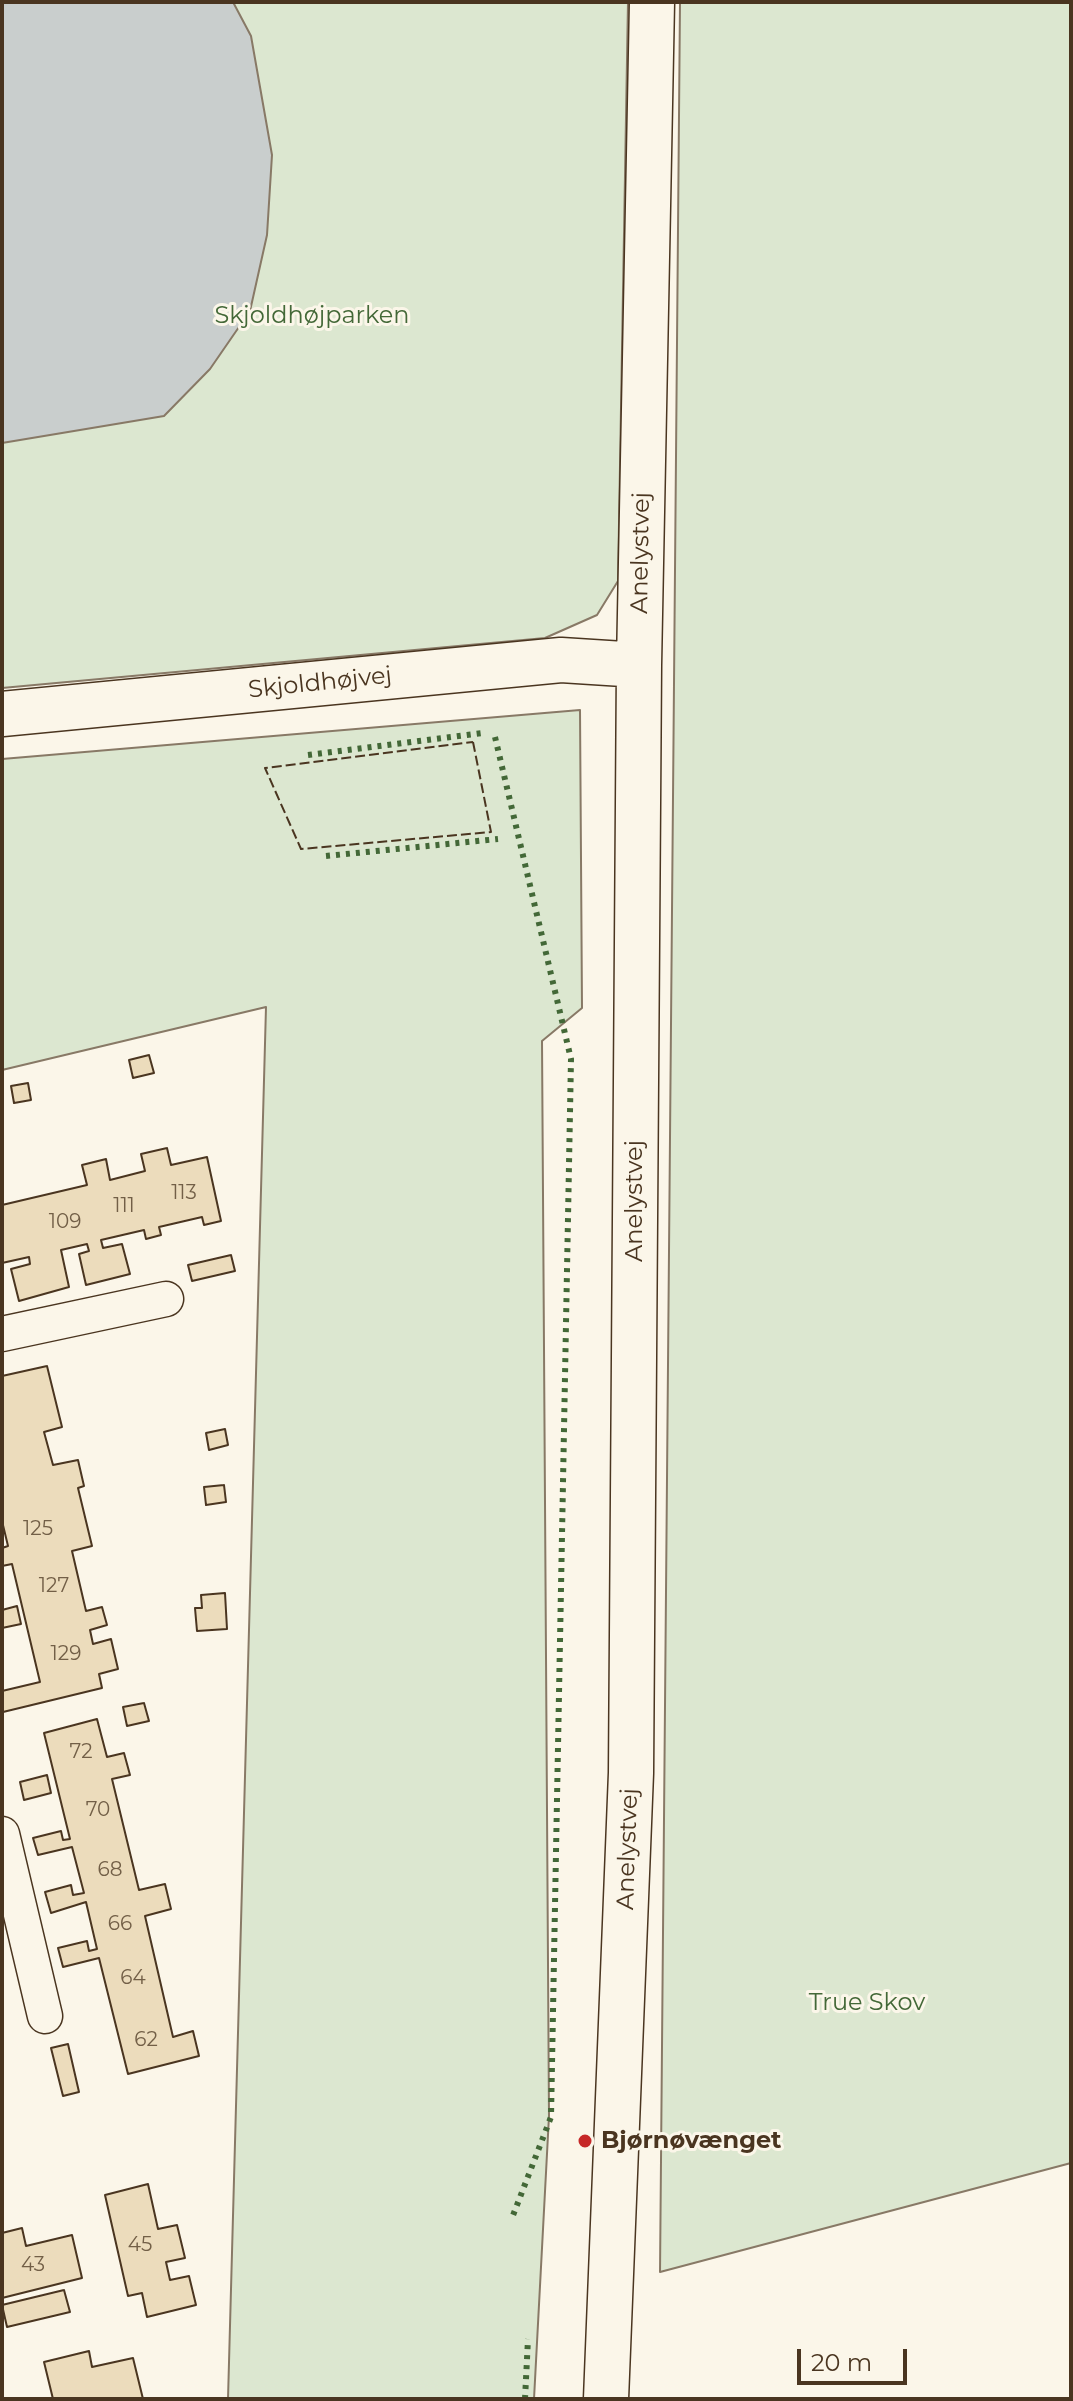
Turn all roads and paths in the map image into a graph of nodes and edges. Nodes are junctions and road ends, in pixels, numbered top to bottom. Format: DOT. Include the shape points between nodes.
graph roads {
  1 [pos="652,2"];
  2 [pos="639,665"];
  3 [pos="2,714"];
  4 [pos="166,1299"];
  5 [pos="2,1334"];
  6 [pos="2,1834"];
  7 [pos="45,2016"];
  8 [pos="606,2399"];
  1 -- 2 [label="street, Anelystvej"];
  2 -- 3 [label="street, Skjoldhøjvej" via="561,660"];
  2 -- 8 [label="street, Anelystvej" via="631,1773"];
  4 -- 5 [label="street"];
  6 -- 7 [label="street"];
}
